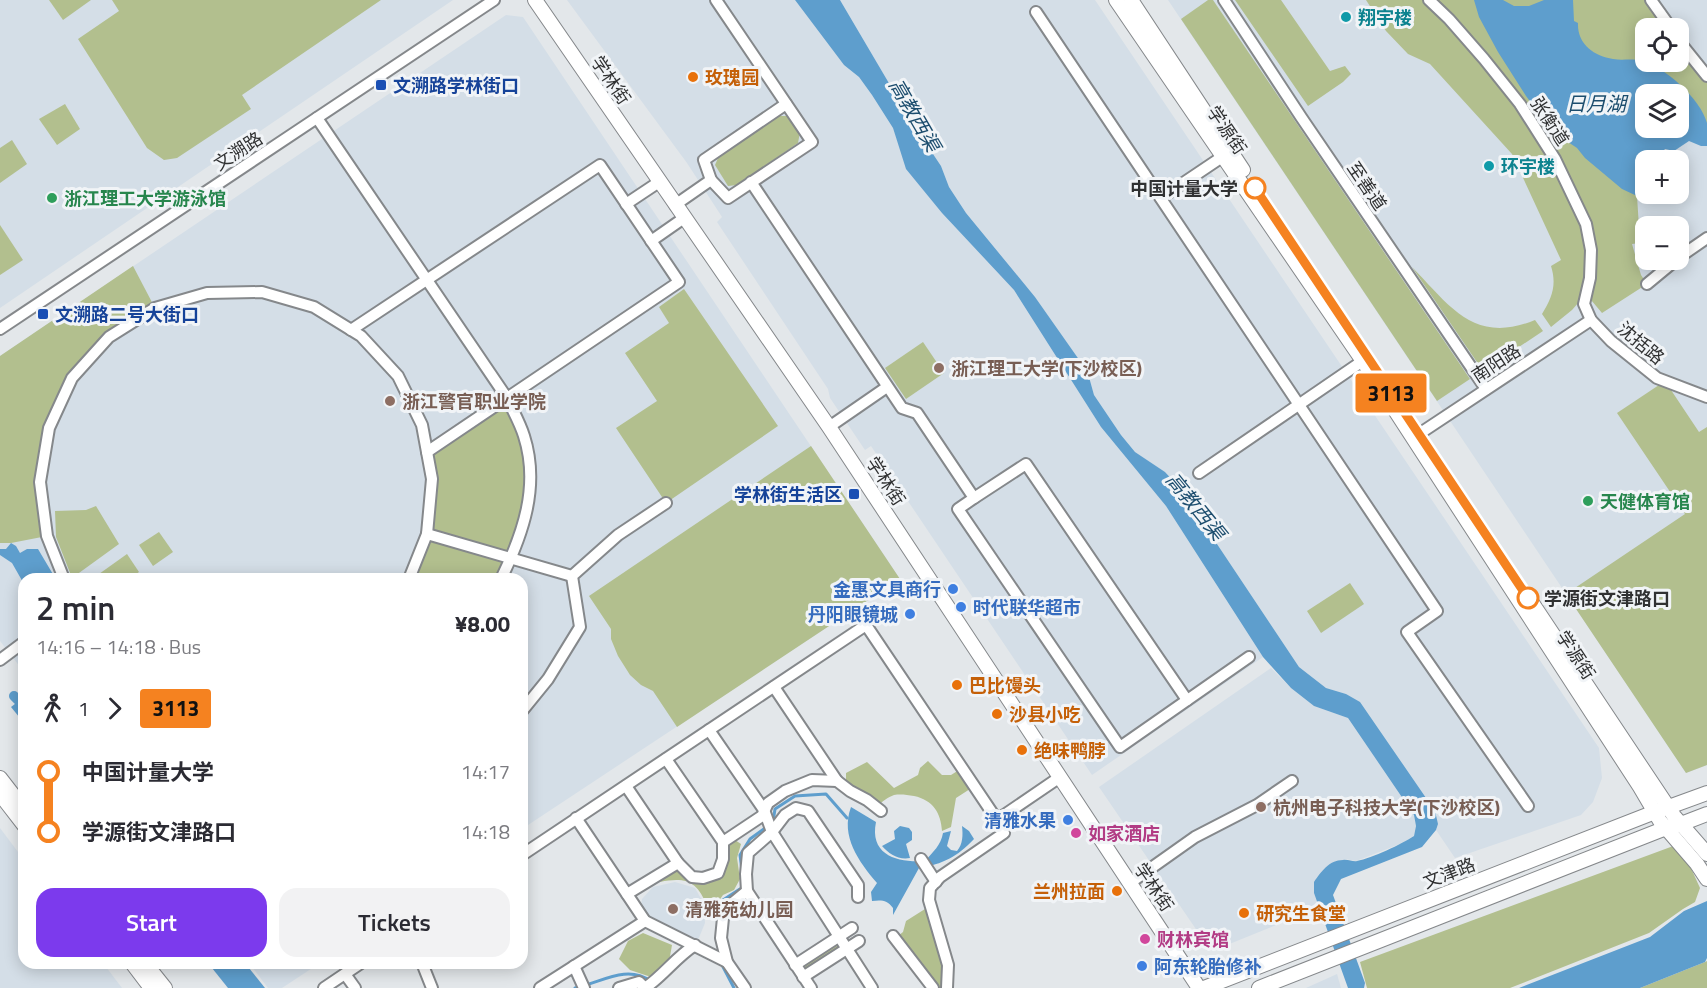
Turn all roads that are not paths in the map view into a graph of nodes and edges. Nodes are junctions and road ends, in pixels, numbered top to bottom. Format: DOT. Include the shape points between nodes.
graph roads {
  1 [pos="494,0"];
  2 [pos="535,0"];
  3 [pos="716,0"];
  4 [pos="1116,0"];
  5 [pos="1131,0"];
  6 [pos="1224,0"];
  7 [pos="1428,0"];
  8 [pos="1651,0"];
  9 [pos="1036,12"];
  10 [pos="1664,18"];
  11 [pos="1689,54"];
  12 [pos="1707,76"];
  13 [pos="786,104"];
  14 [pos="317,118"];
  15 [pos="1227,154"];
  16 [pos="711,180"];
  17 [pos="659,182"];
  18 [pos="751,183"];
  19 [pos="1161,198"];
  20 [pos="626,204"];
  21 [pos="675,205"];
  22 [pos="684,218"];
  23 [pos="1707,238"];
  24 [pos="651,241"];
  25 [pos="1689,251"];
  26 [pos="1664,270"];
  27 [pos="427,279"];
  28 [pos="1647,284"];
  29 [pos="1592,320"];
  30 [pos="0,329"];
  31 [pos="351,330"];
  32 [pos="1366,359"];
  33 [pos="888,387"];
  34 [pos="1486,389"];
  35 [pos="1707,397"];
  36 [pos="507,398"];
  37 [pos="1299,405"];
  38 [pos="829,427"];
  39 [pos="1419,434"];
  40 [pos="428,452"];
  41 [pos="1199,473"];
  42 [pos="974,498"];
  43 [pos="666,503"];
  44 [pos="427,534"];
  45 [pos="510,558"];
  46 [pos="62,573"];
  47 [pos="412,573"];
  48 [pos="504,573"];
  49 [pos="572,576"];
  50 [pos="18,646"];
  51 [pos="1249,657"];
  52 [pos="0,660"];
  53 [pos="774,687"];
  54 [pos="1187,700"];
  55 [pos="528,704"];
  56 [pos="709,730"];
  57 [pos="666,759"];
  58 [pos="1060,777"];
  59 [pos="0,778"];
  60 [pos="837,781"];
  61 [pos="1292,781"];
  62 [pos="626,786"];
  63 [pos="1707,793"];
  64 [pos="0,794"];
  65 [pos="18,800"];
  66 [pos="1528,806"];
  67 [pos="1669,808"];
  68 [pos="881,811"];
  69 [pos="1655,812"];
  70 [pos="766,814"];
  71 [pos="1707,814"];
  72 [pos="18,817"];
  73 [pos="576,818"];
  74 [pos="998,820"];
  75 [pos="1682,824"];
  76 [pos="1666,828"];
  77 [pos="772,832"];
  78 [pos="723,842"];
  79 [pos="528,851"];
  80 [pos="1707,854"];
  81 [pos="921,860"];
  82 [pos="678,863"];
  83 [pos="1707,879"];
  84 [pos="936,882"];
  85 [pos="1130,882"];
  86 [pos="747,891"];
  87 [pos="627,894"];
  88 [pos="858,897"];
  89 [pos="645,921"];
  90 [pos="852,928"];
  91 [pos="893,936"];
  92 [pos="839,937"];
  93 [pos="859,941"];
  94 [pos="695,945"];
  95 [pos="847,950"];
  96 [pos="727,962"];
  97 [pos="795,965"];
  98 [pos="574,966"];
  99 [pos="137,969"];
  100 [pos="150,969"];
  101 [pos="352,969"];
  102 [pos="424,969"];
  103 [pos="345,974"];
  104 [pos="803,977"];
  105 [pos="583,985"];
  106 [pos="648,986"];
  107 [pos="152,988"];
  108 [pos="165,988"];
  109 [pos="324,988"];
  110 [pos="355,988"];
  111 [pos="432,988"];
  112 [pos="540,988"];
  113 [pos="619,988"];
  114 [pos="745,988"];
  115 [pos="811,988"];
  116 [pos="872,988"];
  117 [pos="933,988"];
  118 [pos="947,988"];
  119 [pos="1199,988"];
  120 [pos="1204,988"];
  121 [pos="1259,988"];
  1 -- 14 [label="street, 文溯路"];
  2 -- 17 [label="main road, 学林街"];
  3 -- 13 [label="street"];
  4 -- 15 [label="main road, 学源街"];
  5 -- 15 [label="main road, 学源街"];
  6 -- 34 [label="street, 至善道"];
  7 -- 29 [label="street, 张衡道" via="1484,59 1556,159 1586,224 1591,250 1584,304"];
  8 -- 10 [label="street"];
  9 -- 19 [label="street"];
  11 -- 12 [label="street"];
  13 -- 16 [label="street" via="704,160"];
  13 -- 18 [label="street" via="812,141"];
  14 -- 27 [label="street"];
  14 -- 30 [label="street, 文溯路"];
  15 -- 19 [label="street"];
  15 -- 32 [label="main road, 学源街"];
  16 -- 18 [label="street" via="728,198"];
  16 -- 21 [label="street"];
  17 -- 20 [label="street"];
  17 -- 21 [label="main road, 学林街"];
  18 -- 33 [label="street"];
  19 -- 37 [label="street"];
  20 -- 24 [label="street"];
  20 -- 27 [label="street" via="600,165"];
  21 -- 22 [label="main road, 学林街"];
  22 -- 24 [label="street"];
  22 -- 38 [label="main road, 学林街"];
  23 -- 25 [label="street"];
  24 -- 36 [label="street" via="679,282"];
  26 -- 28 [label="street"];
  27 -- 31 [label="street"];
  27 -- 36 [label="street"];
  29 -- 34 [label="street, 南阳路"];
  29 -- 35 [label="street, 沈括路" via="1611,341 1657,378"];
  31 -- 40 [label="street" via="398,376 422,426"];
  31 -- 46 [label="street" via="314,307 262,292 207,293 155,308 109,338 72,378 49,428 40,482 47,536"];
  32 -- 37 [label="street"];
  32 -- 39 [label="main road, 学源街"];
  32 -- 69 [label="main road, 学源街"];
  33 -- 38 [label="street"];
  33 -- 42 [label="street" via="902,408 917,413"];
  34 -- 39 [label="street, 南阳路"];
  36 -- 40 [label="street"];
  36 -- 45 [label="street" via="524,436 531,471 525,522"];
  37 -- 41 [label="street"];
  37 -- 66 [label="street" via="1437,611 1407,632"];
  38 -- 58 [label="main road, 学林街"];
  39 -- 67 [label="main road, 学源街"];
  40 -- 44 [label="street" via="432,479"];
  42 -- 54 [label="street" via="1026,464"];
  42 -- 54 [label="street" via="958,509 1120,747"];
  43 -- 49 [label="street" via="618,535"];
  44 -- 45 [label="street"];
  44 -- 47 [label="street"];
  45 -- 48 [label="street"];
  45 -- 49 [label="street"];
  49 -- 55 [label="street" via="580,627 548,680"];
  50 -- 52 [label="street"];
  51 -- 54 [label="street"];
  53 -- 56 [label="street"];
  53 -- 60 [label="street"];
  53 -- 74 [label="street" via="866,625"];
  56 -- 57 [label="street"];
  56 -- 70 [label="street"];
  57 -- 62 [label="street"];
  57 -- 78 [label="street"];
  58 -- 74 [label="street"];
  58 -- 85 [label="main road, 学林街"];
  59 -- 65 [label="main road"];
  60 -- 68 [label="street"];
  60 -- 70 [label="street" via="812,780 785,791 768,803"];
  61 -- 85 [label="street" via="1257,805 1195,837"];
  62 -- 73 [label="street"];
  62 -- 82 [label="street"];
  63 -- 67 [label="main road, 文津路"];
  64 -- 72 [label="main road"];
  67 -- 69 [label="main road, 文津路"];
  67 -- 75 [label="main road, 学源街"];
  69 -- 76 [label="main road, 学源街"];
  69 -- 120 [label="main road, 文津路"];
  70 -- 77 [label="street"];
  70 -- 78 [label="street"];
  71 -- 75 [label="main road, 文津路"];
  73 -- 79 [label="street"];
  73 -- 87 [label="street"];
  74 -- 84 [label="street" via="1004,833"];
  75 -- 76 [label="main road, 文津路"];
  75 -- 80 [label="main road, 学源街"];
  76 -- 83 [label="main road, 学源街"];
  76 -- 121 [label="main road, 文津路"];
  77 -- 86 [label="street" via="748,853"];
  77 -- 88 [label="street" via="796,808 808,811 858,885"];
  77 -- 92 [label="street"];
  78 -- 82 [label="street" via="718,873 692,877"];
  81 -- 84 [label="street"];
  82 -- 87 [label="street"];
  84 -- 118 [label="street" via="930,888 930,900 948,966"];
  85 -- 119 [label="main road, 学林街"];
  86 -- 96 [label="street" via="730,905 723,918 721,938"];
  86 -- 97 [label="street"];
  87 -- 89 [label="street"];
  89 -- 94 [label="street"];
  89 -- 98 [label="street"];
  90 -- 92 [label="street"];
  91 -- 117 [label="street"];
  92 -- 95 [label="street"];
  92 -- 97 [label="street"];
  93 -- 95 [label="street"];
  94 -- 96 [label="street"];
  94 -- 106 [label="street"];
  95 -- 104 [label="street"];
  95 -- 116 [label="street"];
  96 -- 114 [label="street"];
  97 -- 104 [label="street"];
  98 -- 105 [label="street"];
  98 -- 112 [label="street"];
  99 -- 107 [label="main road"];
  100 -- 108 [label="main road"];
  101 -- 103 [label="street"];
  102 -- 111 [label="street"];
  103 -- 109 [label="street"];
  103 -- 110 [label="street"];
  104 -- 115 [label="street"];
  106 -- 113 [label="street" via="639,982"];
}
